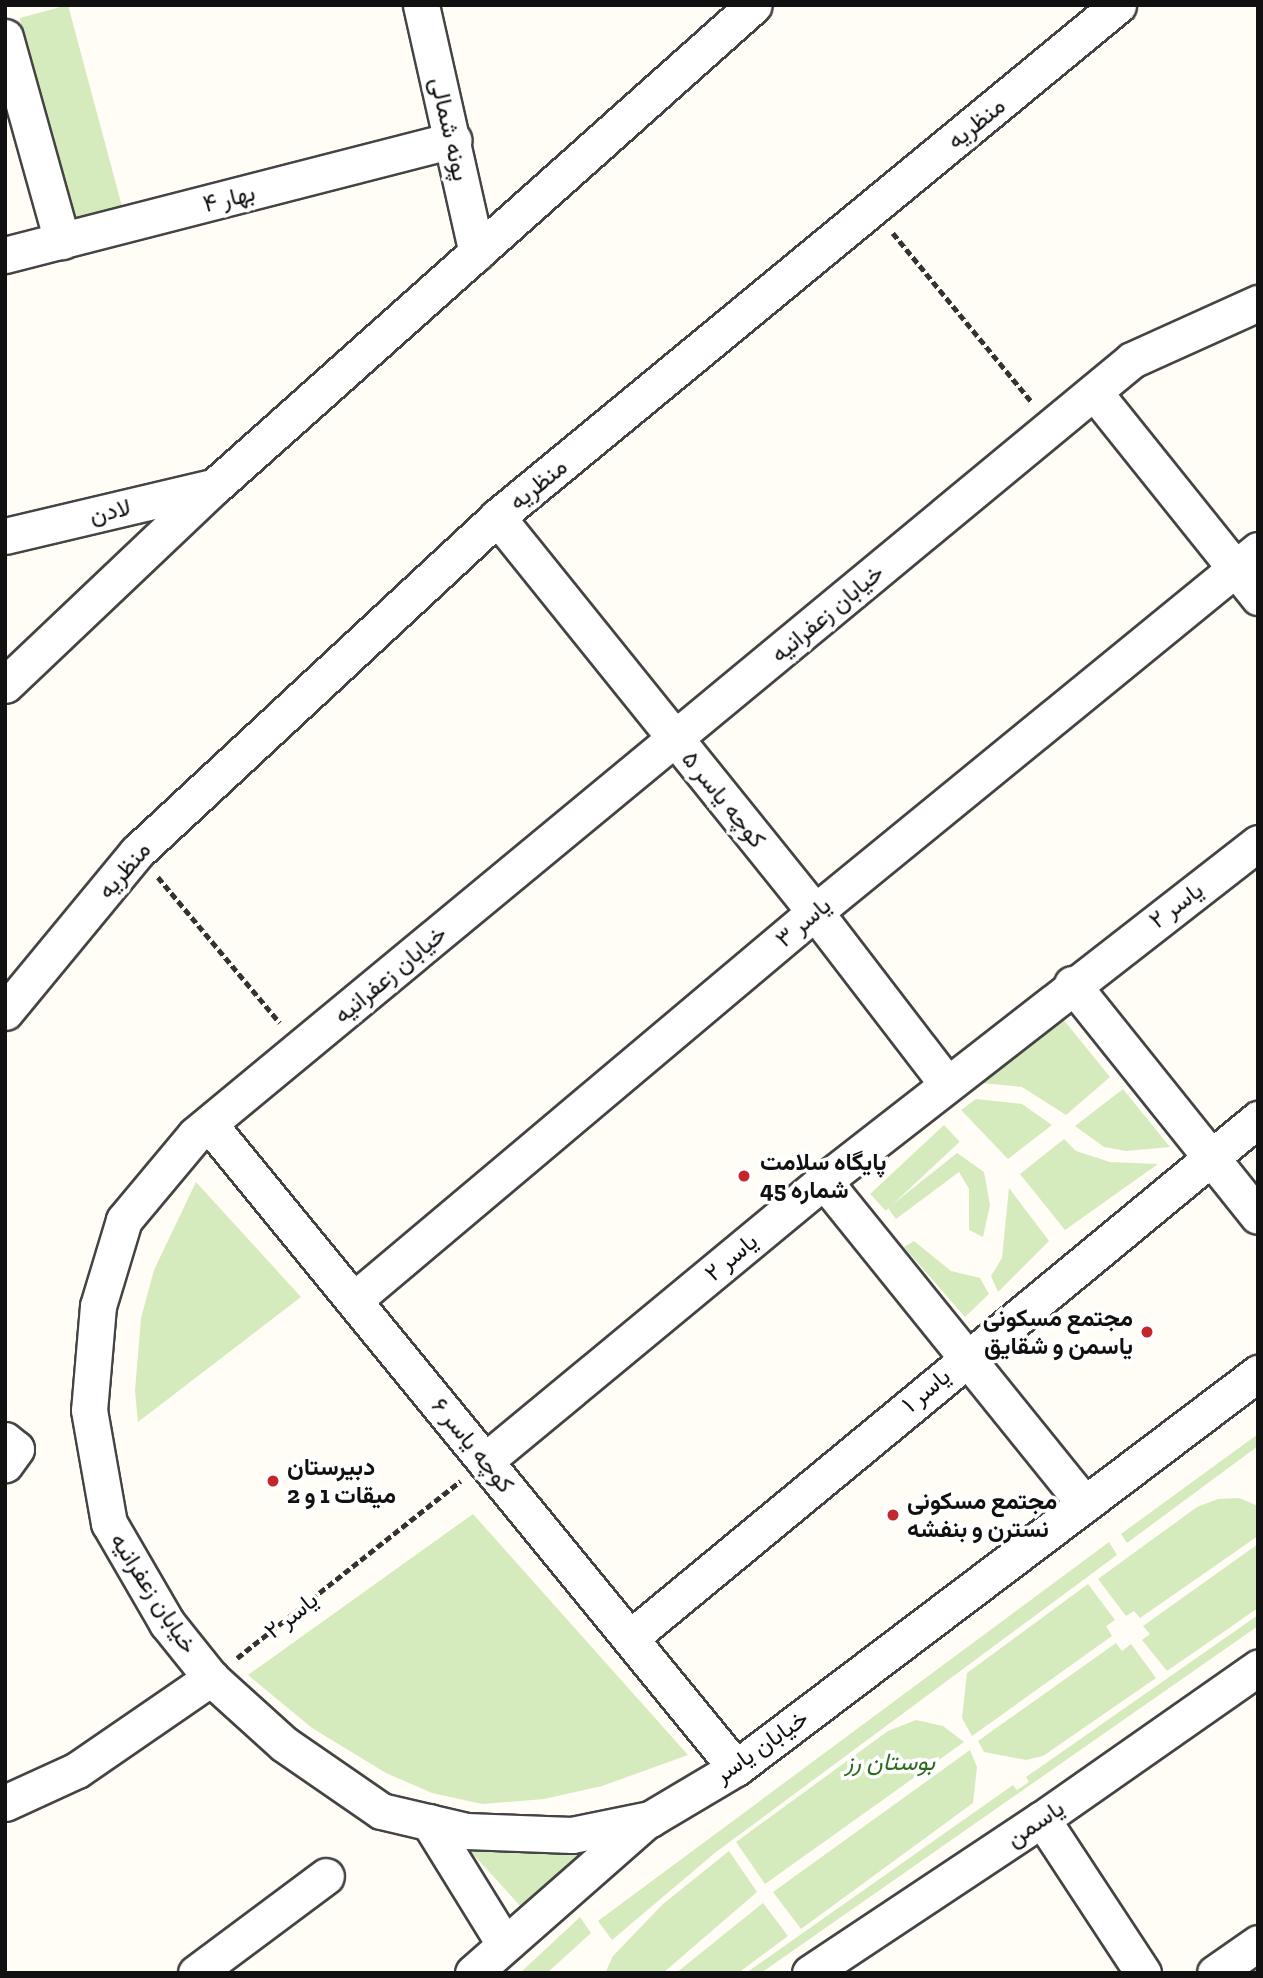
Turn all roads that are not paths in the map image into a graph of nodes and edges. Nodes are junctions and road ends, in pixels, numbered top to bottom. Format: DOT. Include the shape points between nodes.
graph roads {
  1 [pos="421,5"];
  2 [pos="754,5"];
  3 [pos="1118,5"];
  4 [pos="5,37"];
  5 [pos="453,140"];
  6 [pos="62,241"];
  7 [pos="477,253"];
  8 [pos="5,255"];
  9 [pos="1258,303"];
  10 [pos="1094,392"];
  11 [pos="215,486"];
  12 [pos="497,517"];
  13 [pos="5,536"];
  14 [pos="1246,560"];
  15 [pos="1258,597"];
  16 [pos="5,685"];
  17 [pos="676,738"];
  18 [pos="1258,843"];
  19 [pos="815,912"];
  20 [pos="1072,984"];
  21 [pos="5,1012"];
  22 [pos="947,1084"];
  23 [pos="1258,1119"];
  24 [pos="209,1124"];
  25 [pos="1210,1157"];
  26 [pos="824,1181"];
  27 [pos="1258,1216"];
  28 [pos="354,1300"];
  29 [pos="967,1356"];
  30 [pos="1258,1373"];
  31 [pos="5,1440"];
  32 [pos="485,1461"];
  33 [pos="5,1464"];
  34 [pos="1084,1504"];
  35 [pos="630,1638"];
  36 [pos="1258,1668"];
  37 [pos="211,1678"];
  38 [pos="736,1768"];
  39 [pos="5,1804"];
  40 [pos="650,1819"];
  41 [pos="1042,1819"];
  42 [pos="429,1822"];
  43 [pos="326,1876"];
  44 [pos="503,1942"];
  45 [pos="1258,1943"];
  46 [pos="232,1963"];
  47 [pos="196,1973"];
  48 [pos="473,1973"];
  49 [pos="810,1973"];
  50 [pos="1143,1973"];
  51 [pos="1215,1973"];
  1 -- 5 [label="street, پونه شمالی"];
  2 -- 7 [label="street"];
  3 -- 12 [label="street, منظریه"];
  4 -- 6 [label="street"];
  5 -- 6 [label="street, بهار ۴"];
  5 -- 7 [label="street, پونه شمالی"];
  6 -- 8 [label="street, بهار ۴"];
  7 -- 11 [label="street"];
  9 -- 10 [label="street, خیابان زعفرانیه" via="1132,360"];
  10 -- 14 [label="street"];
  10 -- 17 [label="street, خیابان زعفرانیه"];
  11 -- 13 [label="street, لادن"];
  11 -- 16 [label="street"];
  12 -- 17 [label="street, کوچه یاسر ۵"];
  12 -- 21 [label="street, منظریه" via="137,852"];
  14 -- 15 [label="street"];
  14 -- 19 [label="street, یاسر ۳"];
  17 -- 19 [label="street, کوچه یاسر ۵"];
  17 -- 24 [label="street, خیابان زعفرانیه"];
  18 -- 20 [label="street, یاسر ۲"];
  19 -- 22 [label="street, کوچه یاسر ۵"];
  19 -- 28 [label="street, یاسر ۳"];
  20 -- 22 [label="street, یاسر ۲"];
  20 -- 25 [label="street"];
  22 -- 26 [label="street, یاسر ۲"];
  23 -- 25 [label="street, یاسر ۱"];
  24 -- 28 [label="street, کوچه یاسر ۶"];
  24 -- 37 [label="street, خیابان زعفرانیه" via="159,1174 124,1220 98,1306 89,1410 109,1523 167,1623"];
  25 -- 27 [label="street"];
  25 -- 29 [label="street, یاسر ۱"];
  26 -- 29 [label="street"];
  26 -- 32 [label="street, یاسر ۲"];
  28 -- 32 [label="street, کوچه یاسر ۶"];
  29 -- 34 [label="street"];
  29 -- 35 [label="street, یاسر ۱"];
  30 -- 34 [label="street, خیابان یاسر"];
  31 -- 33 [label="street" via="16,1449"];
  32 -- 35 [label="street, کوچه یاسر ۶"];
  34 -- 38 [label="street, خیابان یاسر"];
  35 -- 38 [label="street, کوچه یاسر ۶"];
  36 -- 41 [label="street, یاسمن"];
  37 -- 39 [label="street, خیابان زعفرانیه" via="77,1770"];
  37 -- 42 [label="street, خیابان یاسر" via="284,1744 381,1811"];
  38 -- 40 [label="street, خیابان یاسر"];
  40 -- 42 [label="street, خیابان یاسر" via="572,1835 466,1831"];
  40 -- 44 [label="street"];
  41 -- 49 [label="street, یاسمن"];
  41 -- 50 [label="street"];
  42 -- 44 [label="street"];
  43 -- 46 [label="street"];
  44 -- 48 [label="street"];
  45 -- 51 [label="street"];
  46 -- 47 [label="street"];
}
